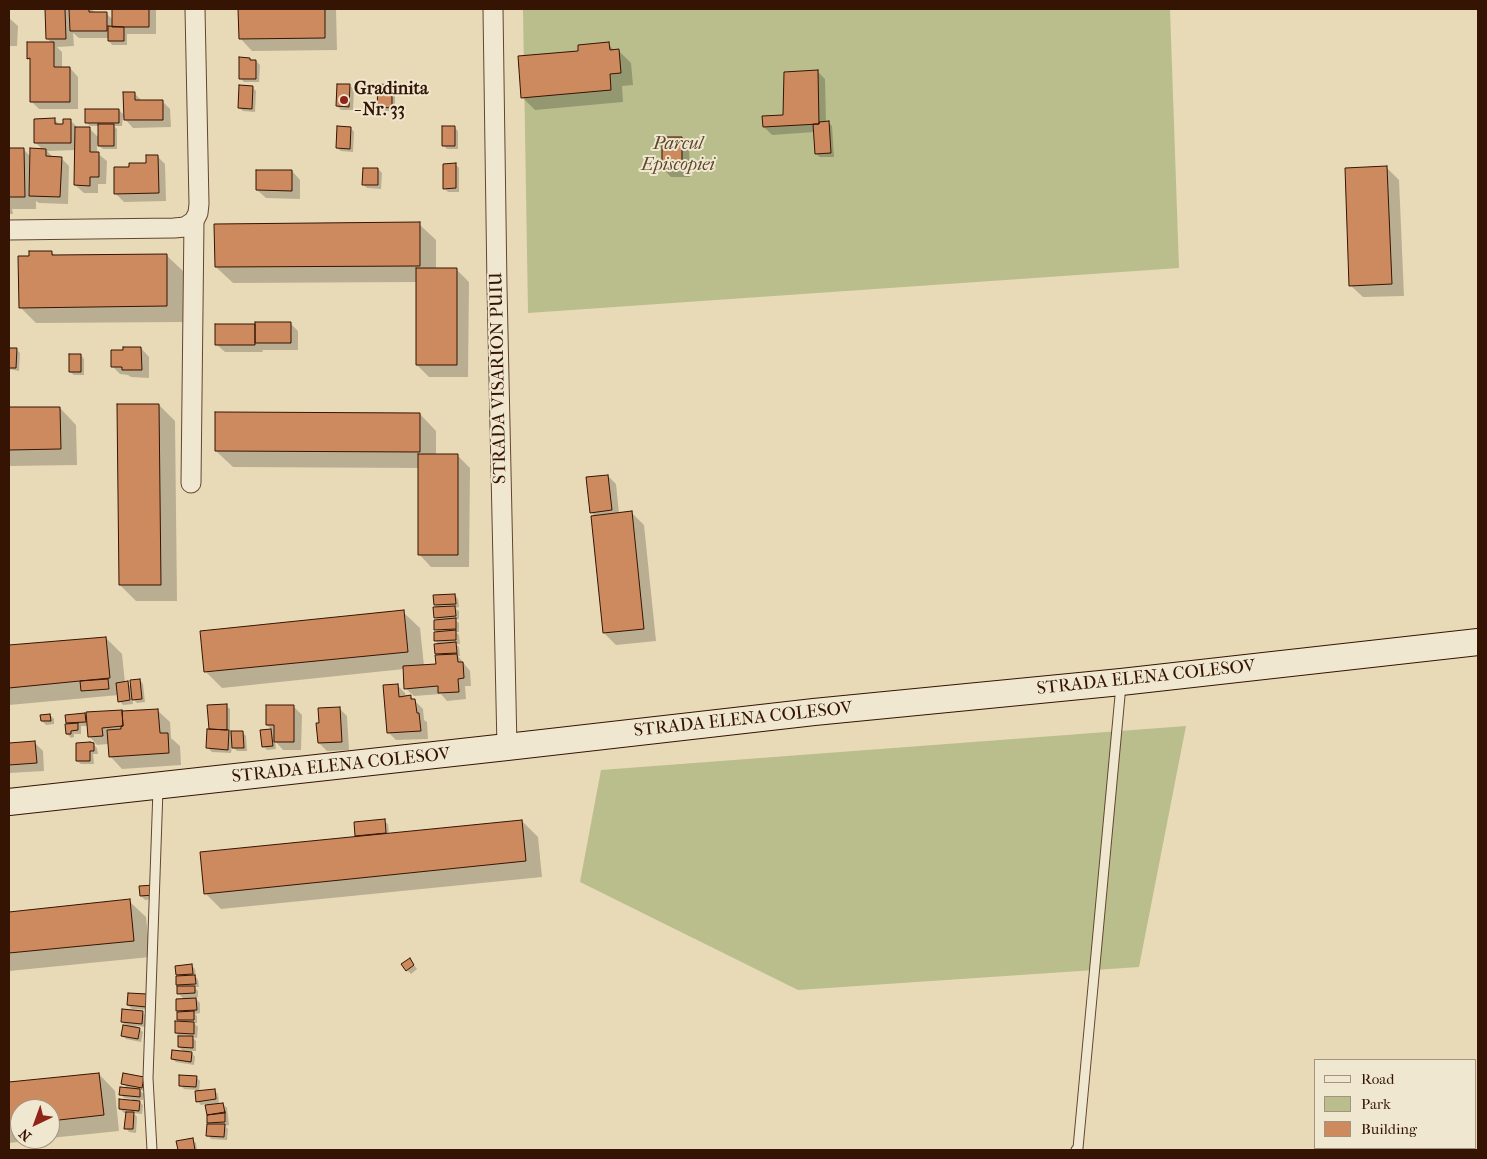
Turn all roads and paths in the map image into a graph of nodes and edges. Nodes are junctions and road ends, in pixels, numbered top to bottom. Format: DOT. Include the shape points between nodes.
graph roads {
  1 [pos="195,9"];
  2 [pos="493,9"];
  3 [pos="194,221"];
  4 [pos="9,230"];
  5 [pos="192,483"];
  6 [pos="1478,642"];
  7 [pos="1121,682"];
  8 [pos="507,747"];
  9 [pos="158,786"];
  10 [pos="9,802"];
  11 [pos="152,1150"];
  12 [pos="1076,1150"];
  1 -- 3 [label="street" via="199,204"];
  2 -- 8 [label="street, STRADA VISARION PUIU"];
  3 -- 4 [label="street" via="185,227 174,228"];
  3 -- 5 [label="street"];
  6 -- 7 [label="street, STRADA ELENA COLESOV"];
  7 -- 8 [label="street, STRADA ELENA COLESOV"];
  7 -- 12 [label="lane"];
  8 -- 9 [label="street, STRADA ELENA COLESOV"];
  9 -- 10 [label="street, STRADA ELENA COLESOV"];
  9 -- 11 [label="lane" via="148,1078"];
}
